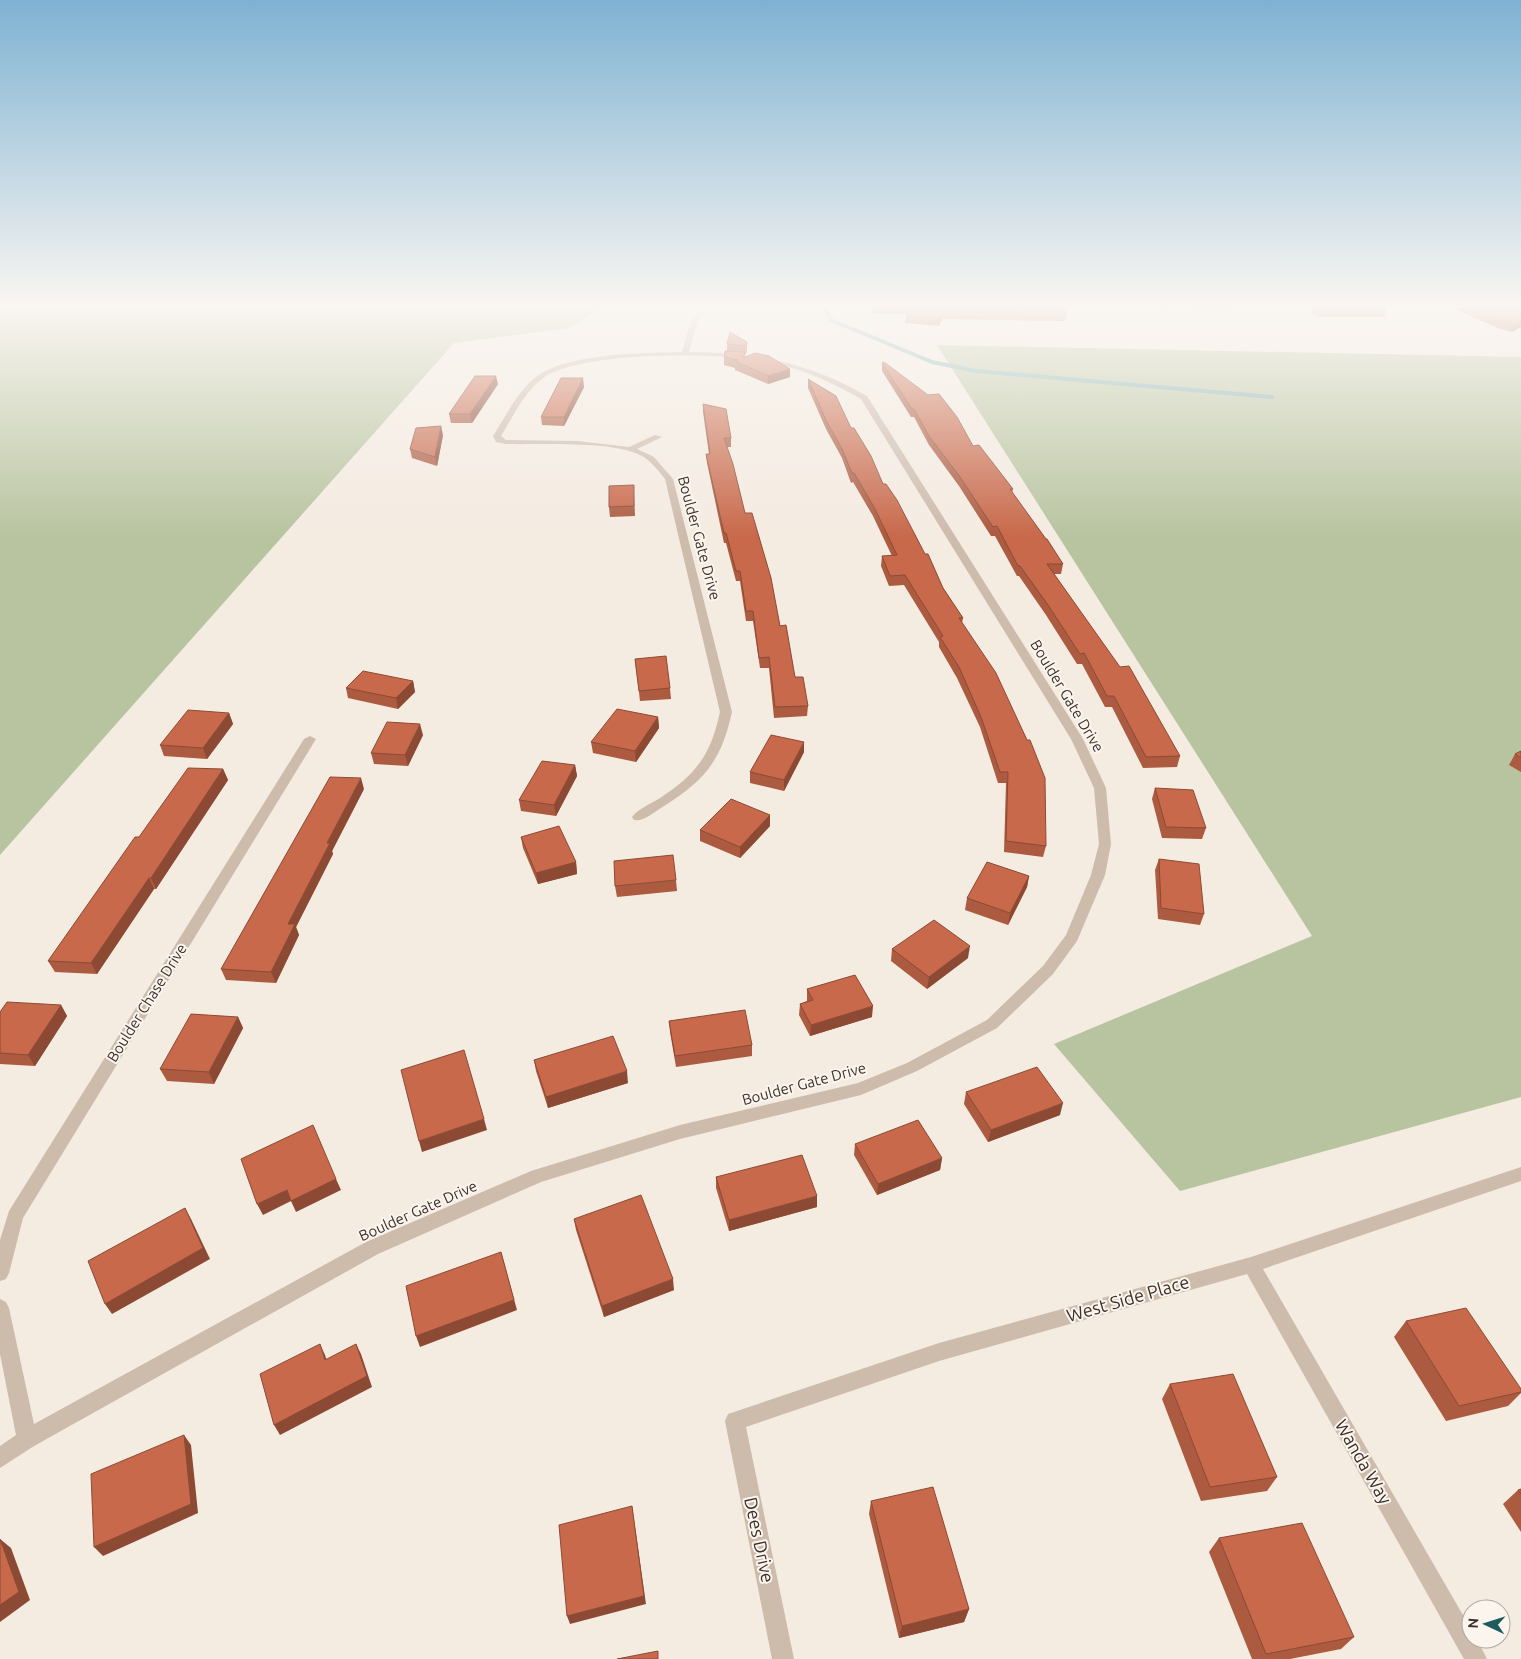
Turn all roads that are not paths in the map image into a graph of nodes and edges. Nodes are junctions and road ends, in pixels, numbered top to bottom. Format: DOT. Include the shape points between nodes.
graph roads {
  1 [pos="536,381"];
  2 [pos="832,381"];
  3 [pos="658,437"];
  4 [pos="631,449"];
  5 [pos="310,739"];
  6 [pos="638,816"];
  7 [pos="1521,1174"];
  8 [pos="1251,1265"];
  9 [pos="0,1273"];
  10 [pos="0,1308"];
  11 [pos="734,1421"];
  12 [pos="27,1439"];
  13 [pos="0,1458"];
  14 [pos="783,1659"];
  15 [pos="1476,1659"];
  1 -- 4 [label="street, Boulder Gate Drive" via="527,389 494,442"];
  2 -- 12 [label="street, Boulder Gate Drive" via="864,398 1077,739 1100,788 1105,844 1098,874 1072,937 1048,970 992,1024 912,1067 861,1089 680,1132 537,1176 372,1248"];
  3 -- 4 [label="street"];
  4 -- 6 [label="street, Boulder Gate Drive" via="657,463 669,479 726,712 722,735 710,762 683,789"];
  5 -- 9 [label="street, Boulder Chase Drive" via="15,1216"];
  7 -- 8 [label="street, West Side Place"];
  8 -- 11 [label="street, West Side Place" via="939,1352"];
  8 -- 15 [label="street, Wanda Way"];
  10 -- 12 [label="street"];
  11 -- 14 [label="street, Dees Drive"];
  12 -- 13 [label="street, Boulder Gate Drive"];
}
